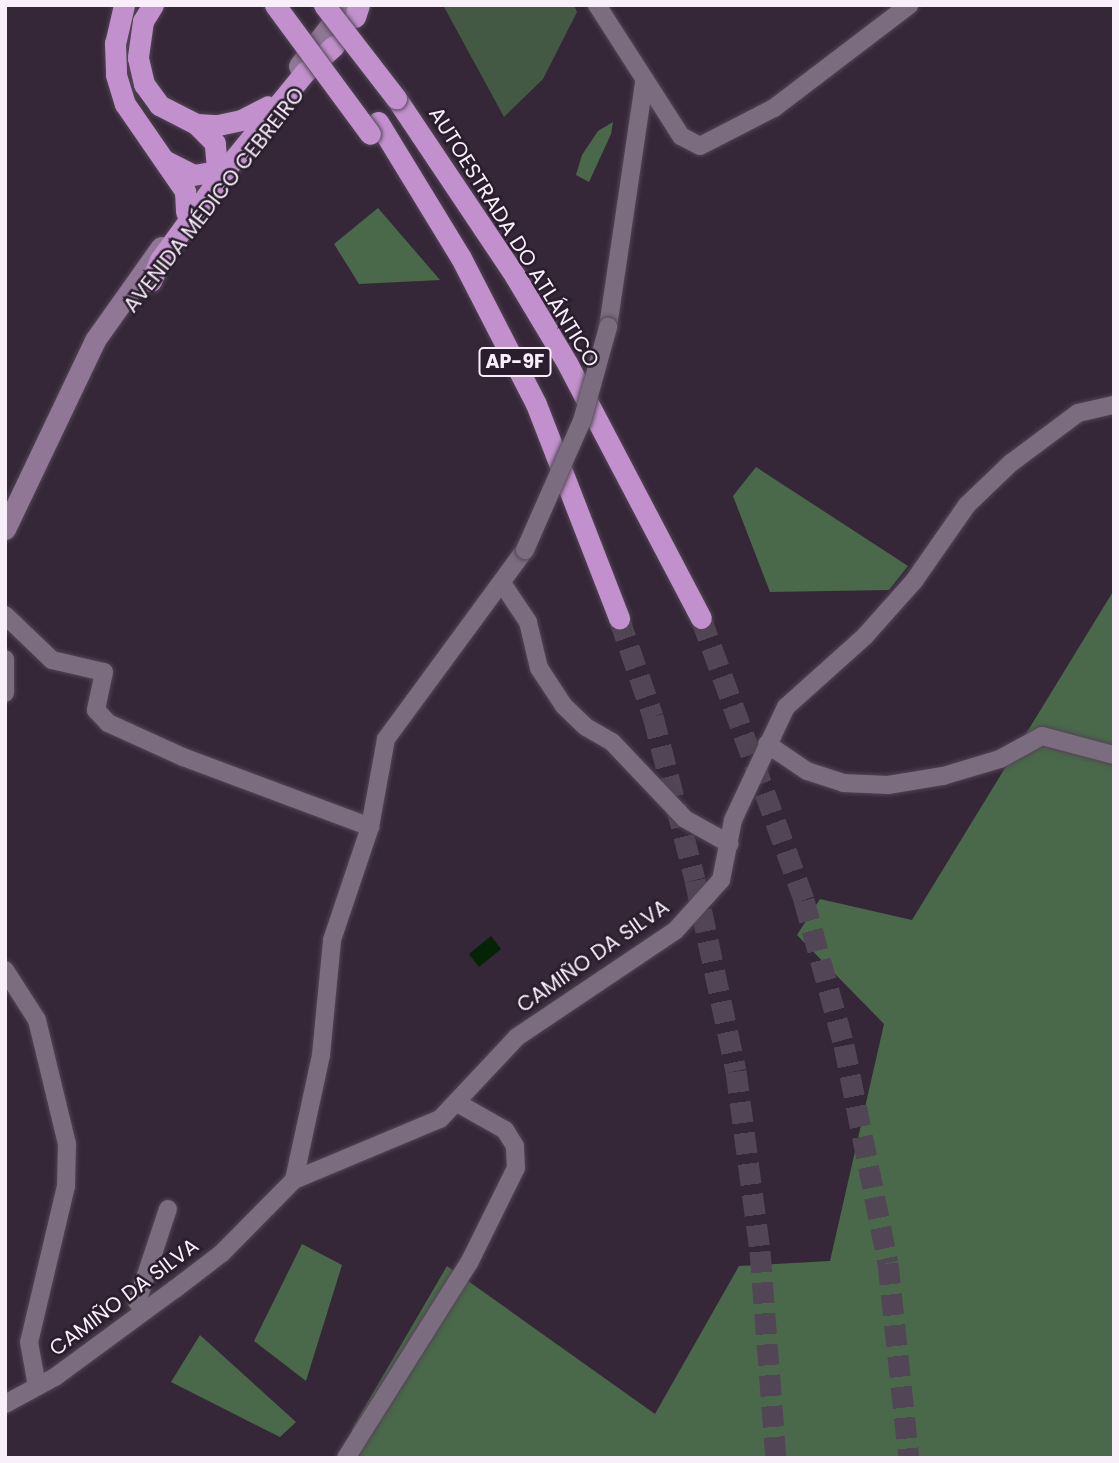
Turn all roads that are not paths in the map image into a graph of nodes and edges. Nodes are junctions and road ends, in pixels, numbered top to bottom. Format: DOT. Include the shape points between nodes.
graph roads {
  1 [pos="124,5"];
  2 [pos="153,5"];
  3 [pos="275,5"];
  4 [pos="291,5"];
  5 [pos="324,5"];
  6 [pos="597,5"];
  7 [pos="909,5"];
  8 [pos="353,8"];
  9 [pos="334,46"];
  10 [pos="644,82"];
  11 [pos="398,92"];
  12 [pos="268,106"];
  13 [pos="196,124"];
  14 [pos="374,128"];
  15 [pos="166,161"];
  16 [pos="219,172"];
  17 [pos="187,212"];
  18 [pos="151,281"];
  19 [pos="67,397"];
  20 [pos="1114,405"];
  21 [pos="5,529"];
  22 [pos="502,583"];
  23 [pos="5,615"];
  24 [pos="619,618"];
  25 [pos="701,618"];
  26 [pos="5,659"];
  27 [pos="5,693"];
  28 [pos="767,744"];
  29 [pos="1114,755"];
  30 [pos="370,827"];
  31 [pos="730,844"];
  32 [pos="5,970"];
  33 [pos="459,1104"];
  34 [pos="294,1180"];
  35 [pos="168,1209"];
  36 [pos="175,1289"];
  37 [pos="137,1301"];
  38 [pos="37,1386"];
  39 [pos="5,1404"];
  40 [pos="346,1458"];
  1 -- 15 [label="highway" via="116,43 116,75 125,104"];
  2 -- 13 [label="highway" via="138,42 144,84 159,104"];
  3 -- 14 [label="highway, bridge"];
  4 -- 14 [label="highway"];
  5 -- 11 [label="highway, AUTOESTRADA DO ATLÁNTICO / AP-9F, bridge"];
  6 -- 10 [label="street"];
  7 -- 10 [label="street" via="774,108 700,146 681,136"];
  8 -- 9 [label="main road, AVENIDA MÉDICO CEBREIRO"];
  8 -- 11 [label="highway"];
  8 -- 12 [label="main road, AVENIDA MÉDICO CEBREIRO"];
  9 -- 16 [label="highway" via="304,72 239,155"];
  9 -- 18 [label="main road, AVENIDA MÉDICO CEBREIRO"];
  10 -- 22 [label="street, bridge" via="608,327 582,421 525,550"];
  11 -- 25 [label="highway, AUTOESTRADA DO ATLÁNTICO / AP-9F" via="567,363"];
  12 -- 13 [label="highway" via="241,120"];
  12 -- 16 [label="main road, AVENIDA MÉDICO CEBREIRO"];
  13 -- 16 [label="highway" via="215,143"];
  14 -- 24 [label="highway, AP-9F" via="536,404"];
  15 -- 16 [label="highway" via="193,175"];
  15 -- 17 [label="highway" via="184,191"];
  16 -- 17 [label="main road, AVENIDA MÉDICO CEBREIRO"];
  16 -- 18 [label="highway" via="215,187 160,260"];
  17 -- 19 [label="main road, AVENIDA MÉDICO CEBREIRO" via="100,332"];
  18 -- 19 [label="main road, AVENIDA MÉDICO CEBREIRO"];
  19 -- 21 [label="main road, AVENIDA MÉDICO CEBREIRO"];
  20 -- 28 [label="street, CAMIÑO DA SILVA" via="1079,413 1011,463 967,505 914,581 865,636 786,707"];
  22 -- 30 [label="street" via="386,739"];
  22 -- 31 [label="street" via="528,622 539,668 564,706 586,727 612,742 685,818"];
  23 -- 30 [label="street" via="52,660 104,672 96,710 108,723 183,757"];
  26 -- 27 [label="street"];
  28 -- 29 [label="street" via="807,771 843,783 888,785 1000,760 1042,736"];
  28 -- 31 [label="street, CAMIÑO DA SILVA" via="733,820"];
  30 -- 34 [label="street" via="332,940 321,1055"];
  31 -- 33 [label="street, CAMIÑO DA SILVA" via="722,880 675,931 517,1037"];
  32 -- 38 [label="street" via="37,1020 67,1144 66,1186 29,1342"];
  33 -- 34 [label="street, CAMIÑO DA SILVA" via="411,1135 319,1166"];
  33 -- 40 [label="street" via="505,1130 515,1146 516,1168 469,1263"];
  34 -- 36 [label="street, CAMIÑO DA SILVA" via="222,1253"];
  35 -- 37 [label="street"];
  36 -- 37 [label="street"];
  36 -- 38 [label="street, CAMIÑO DA SILVA"];
  37 -- 38 [label="street" via="48,1370"];
  38 -- 39 [label="street, CAMIÑO DA SILVA"];
}
